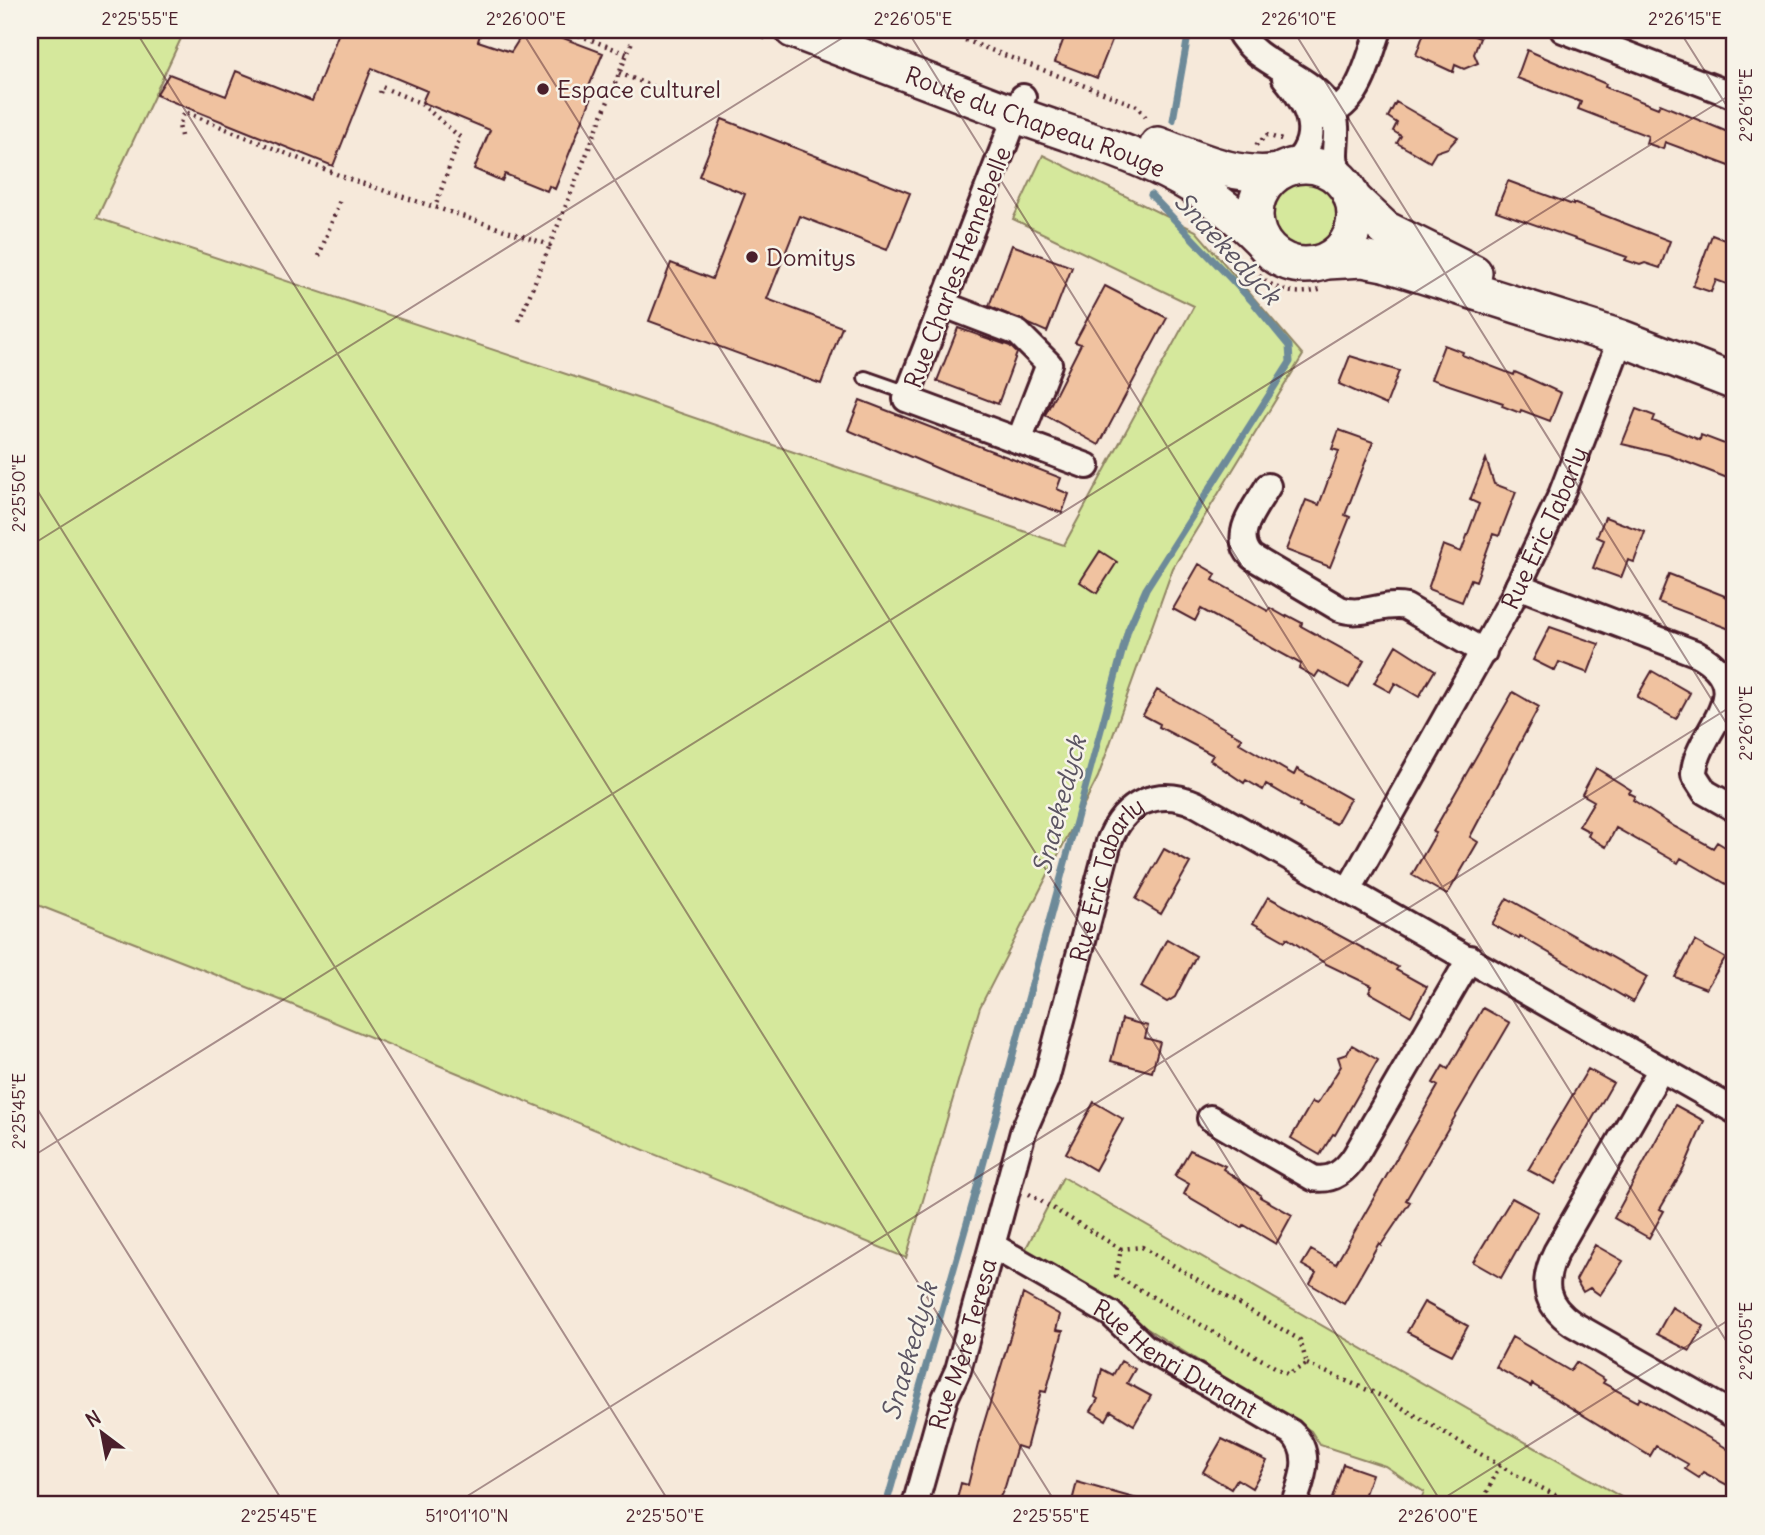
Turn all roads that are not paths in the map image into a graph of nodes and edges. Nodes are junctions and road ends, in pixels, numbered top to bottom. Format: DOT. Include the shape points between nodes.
graph roads {
  1 [pos="793,30"];
  2 [pos="851,30"];
  3 [pos="1238,30"];
  4 [pos="1379,30"];
  5 [pos="1563,30"];
  6 [pos="1735,96"];
  7 [pos="1020,106"];
  8 [pos="1322,117"];
  9 [pos="1293,161"];
  10 [pos="1347,190"];
  11 [pos="1262,241"];
  12 [pos="1326,261"];
  13 [pos="942,304"];
  14 [pos="1621,338"];
  15 [pos="865,377"];
  16 [pos="1735,382"];
  17 [pos="907,396"];
  18 [pos="1019,441"];
  19 [pos="1087,466"];
  20 [pos="1268,486"];
  21 [pos="1518,586"];
  22 [pos="1484,652"];
  23 [pos="1735,809"];
  24 [pos="1348,891"];
  25 [pos="1470,958"];
  26 [pos="1661,1069"];
  27 [pos="1735,1111"];
  28 [pos="1210,1118"];
  29 [pos="1011,1183"];
  30 [pos="993,1246"];
  31 [pos="1735,1416"];
  32 [pos="915,1505"];
  33 [pos="1293,1505"];
  1 -- 7 [label="street, Route du Chapeau Rouge"];
  2 -- 7 [label="street, Route du Chapeau Rouge"];
  3 -- 8 [label="street"];
  4 -- 8 [label="street" via="1357,90 1348,103"];
  5 -- 6 [label="street"];
  7 -- 9 [label="street, Route du Chapeau Rouge" via="1231,170 1259,175"];
  7 -- 11 [label="street, Route du Chapeau Rouge" via="1164,167 1227,207"];
  7 -- 13 [label="street, Rue Charles Hennebelle"];
  8 -- 9 [label="street"];
  8 -- 10 [label="street" via="1336,123 1335,159"];
  9 -- 10 [label="street" via="1321,167"];
  9 -- 11 [label="street" via="1264,185 1255,208"];
  10 -- 12 [label="street" via="1355,217 1350,237"];
  10 -- 14 [label="street" via="1379,225 1433,255"];
  11 -- 12 [label="street" via="1288,263 1307,266"];
  12 -- 14 [label="street" via="1373,261"];
  13 -- 17 [label="street, Rue Charles Hennebelle"];
  13 -- 18 [label="street" via="1018,334 1049,364"];
  14 -- 16 [label="street"];
  14 -- 21 [label="street, Rue Éric Tabarly" via="1561,495"];
  15 -- 17 [label="lane"];
  17 -- 18 [label="street"];
  18 -- 19 [label="street"];
  20 -- 22 [label="street" via="1242,537 1252,557 1340,609 1406,607"];
  21 -- 22 [label="street, Rue Éric Tabarly"];
  21 -- 23 [label="street" via="1714,664 1725,683 1727,703 1696,761 1694,775 1705,792"];
  22 -- 24 [label="street, Rue Éric Tabarly"];
  24 -- 25 [label="street, Rue Éric Tabarly"];
  24 -- 29 [label="street, Rue Éric Tabarly" via="1186,800 1162,796 1133,808 1109,842 1046,1080 1023,1132"];
  25 -- 26 [label="street, Rue Éric Tabarly"];
  25 -- 28 [label="street" via="1355,1156 1340,1173 1319,1179 1305,1175"];
  26 -- 27 [label="street, Rue Éric Tabarly"];
  26 -- 31 [label="street" via="1556,1252 1546,1292 1566,1319"];
  29 -- 30 [label="street, Rue Mère Teresa"];
  30 -- 32 [label="street, Rue Mère Teresa"];
  30 -- 33 [label="street, Rue Henri Dunant" via="1111,1314 1145,1347 1291,1432 1305,1461"];
}
